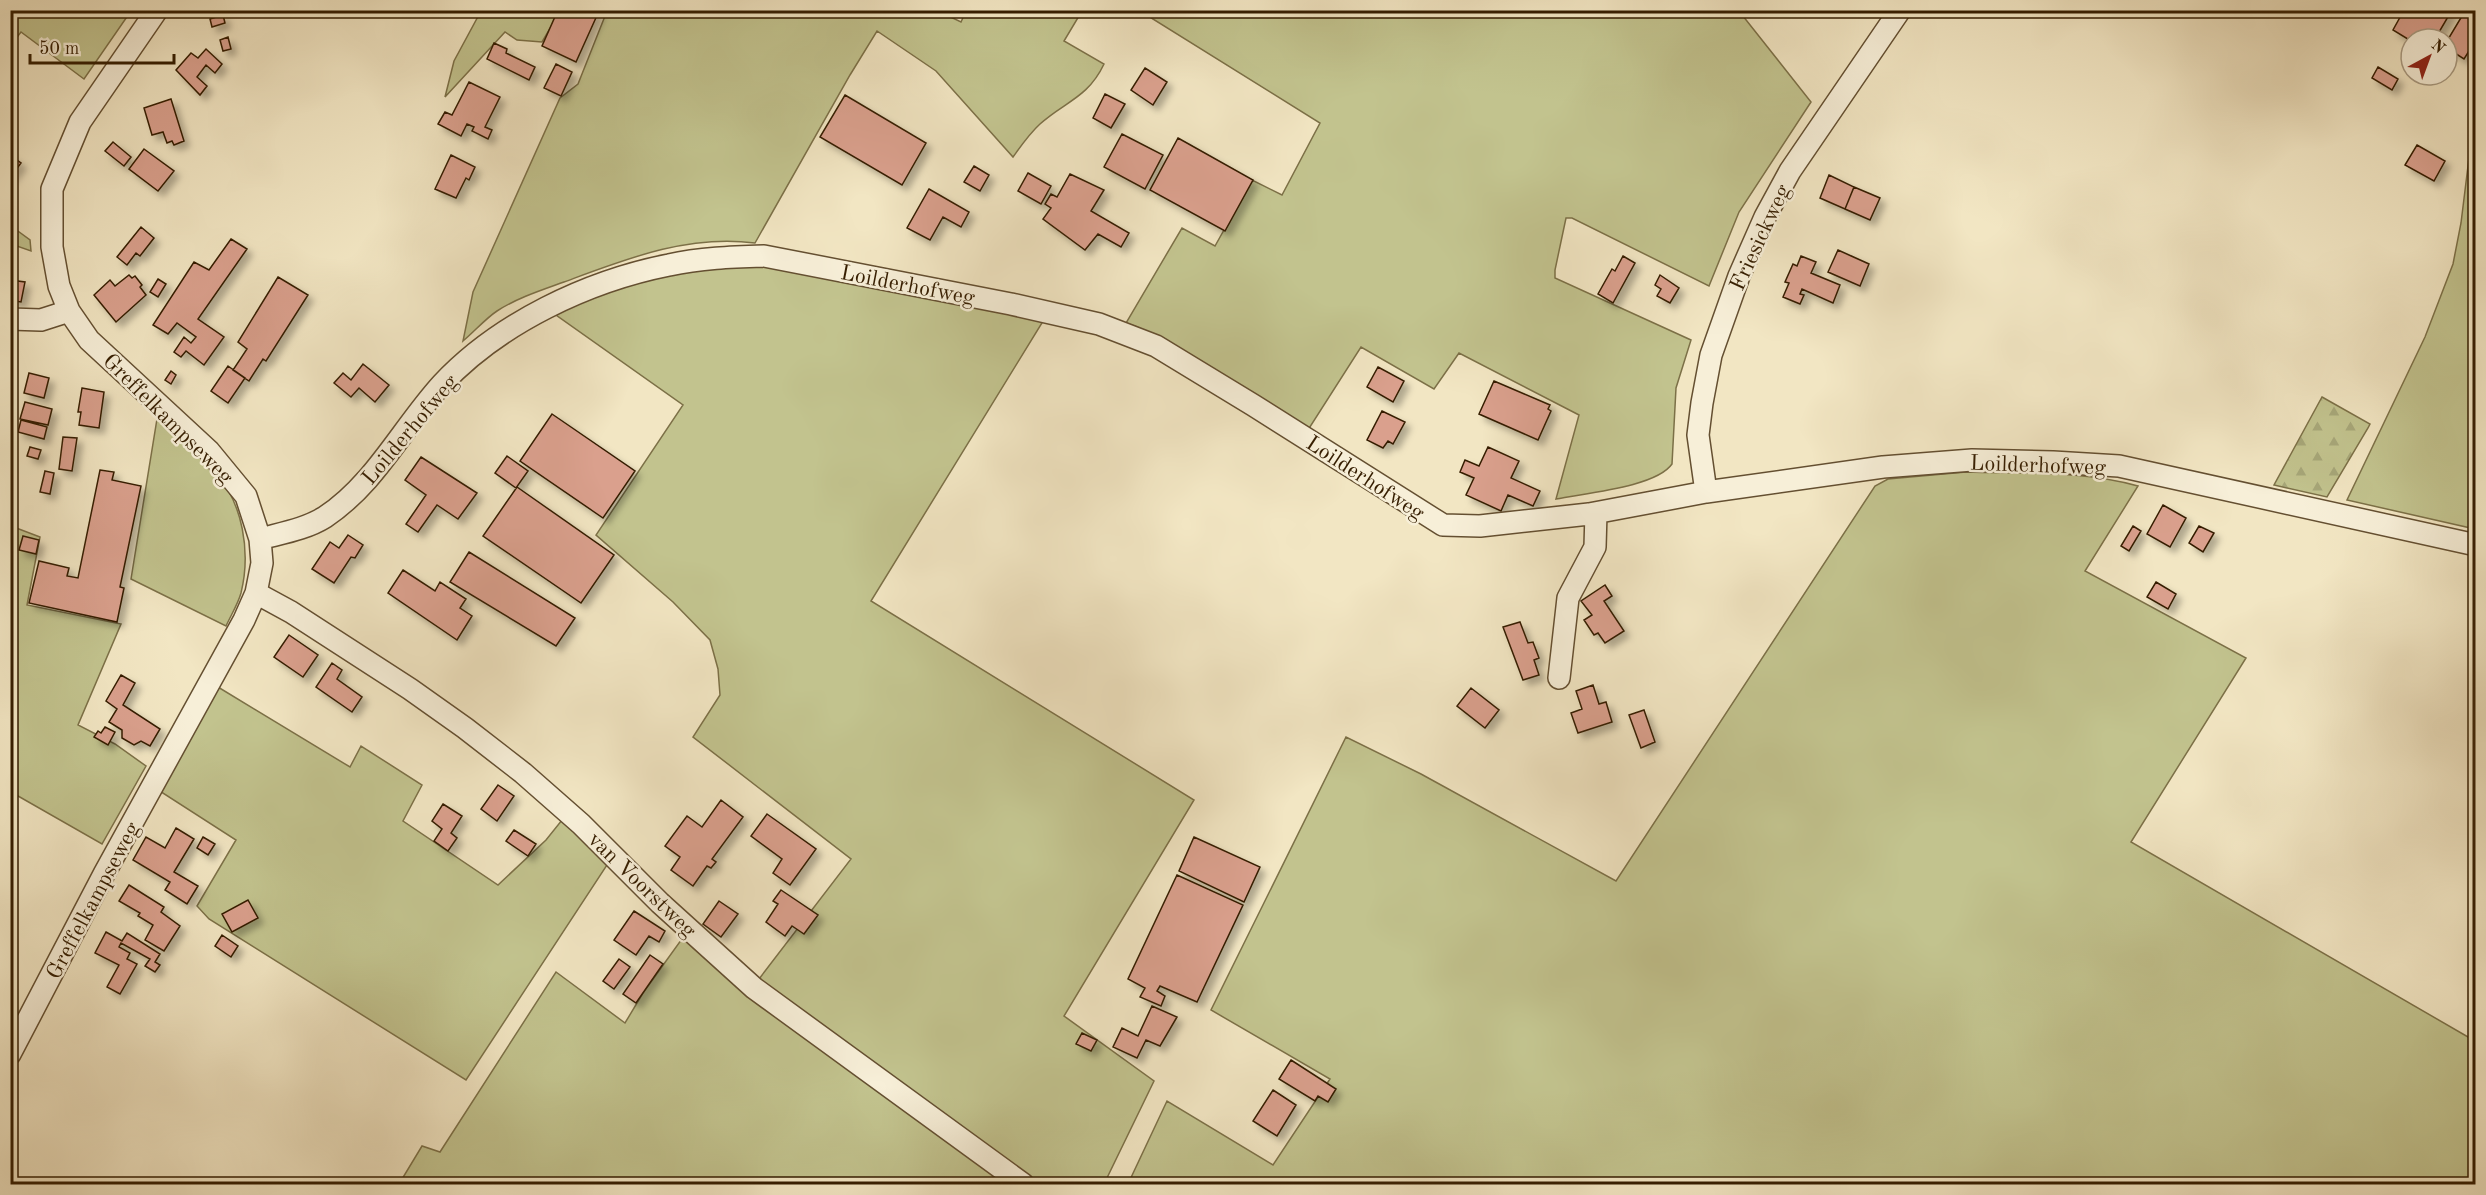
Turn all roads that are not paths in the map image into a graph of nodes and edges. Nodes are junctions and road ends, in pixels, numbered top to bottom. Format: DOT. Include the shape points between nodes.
graph roads {
  1 [pos="157,10"];
  2 [pos="1900,10"];
  3 [pos="69,311"];
  4 [pos="10,319"];
  5 [pos="1706,492"];
  6 [pos="1596,513"];
  7 [pos="260,539"];
  8 [pos="2475,545"];
  9 [pos="256,593"];
  10 [pos="1559,678"];
  11 [pos="10,1054"];
  12 [pos="1023,1185"];
  1 -- 3 [label="street, Greffelkampseweg" via="80,122 52,189 52,247 59,286"];
  2 -- 5 [label="street, Friesickweg" via="1790,171 1739,276 1711,355 1701,403 1698,435"];
  3 -- 4 [label="street" via="41,320"];
  3 -- 7 [label="street, Greffelkampseweg" via="89,340 223,465 246,496"];
  5 -- 6 [label="street, Loilderhofweg"];
  5 -- 8 [label="street, Loilderhofweg" via="1883,467 1972,460 2119,466"];
  6 -- 7 [label="street, Loilderhofweg" via="1480,526 1443,525 1156,346 1100,324 764,256 669,265 604,284 525,320 481,349 442,384 363,484 340,504 301,528"];
  6 -- 10 [label="street" via="1594,547 1568,598"];
  7 -- 9 [label="street, Greffelkampseweg" via="262,562"];
  9 -- 11 [label="street, Greffelkampseweg"];
  9 -- 12 [label="street, van Voorstweg" via="401,683 474,735 581,824 754,988"];
}
